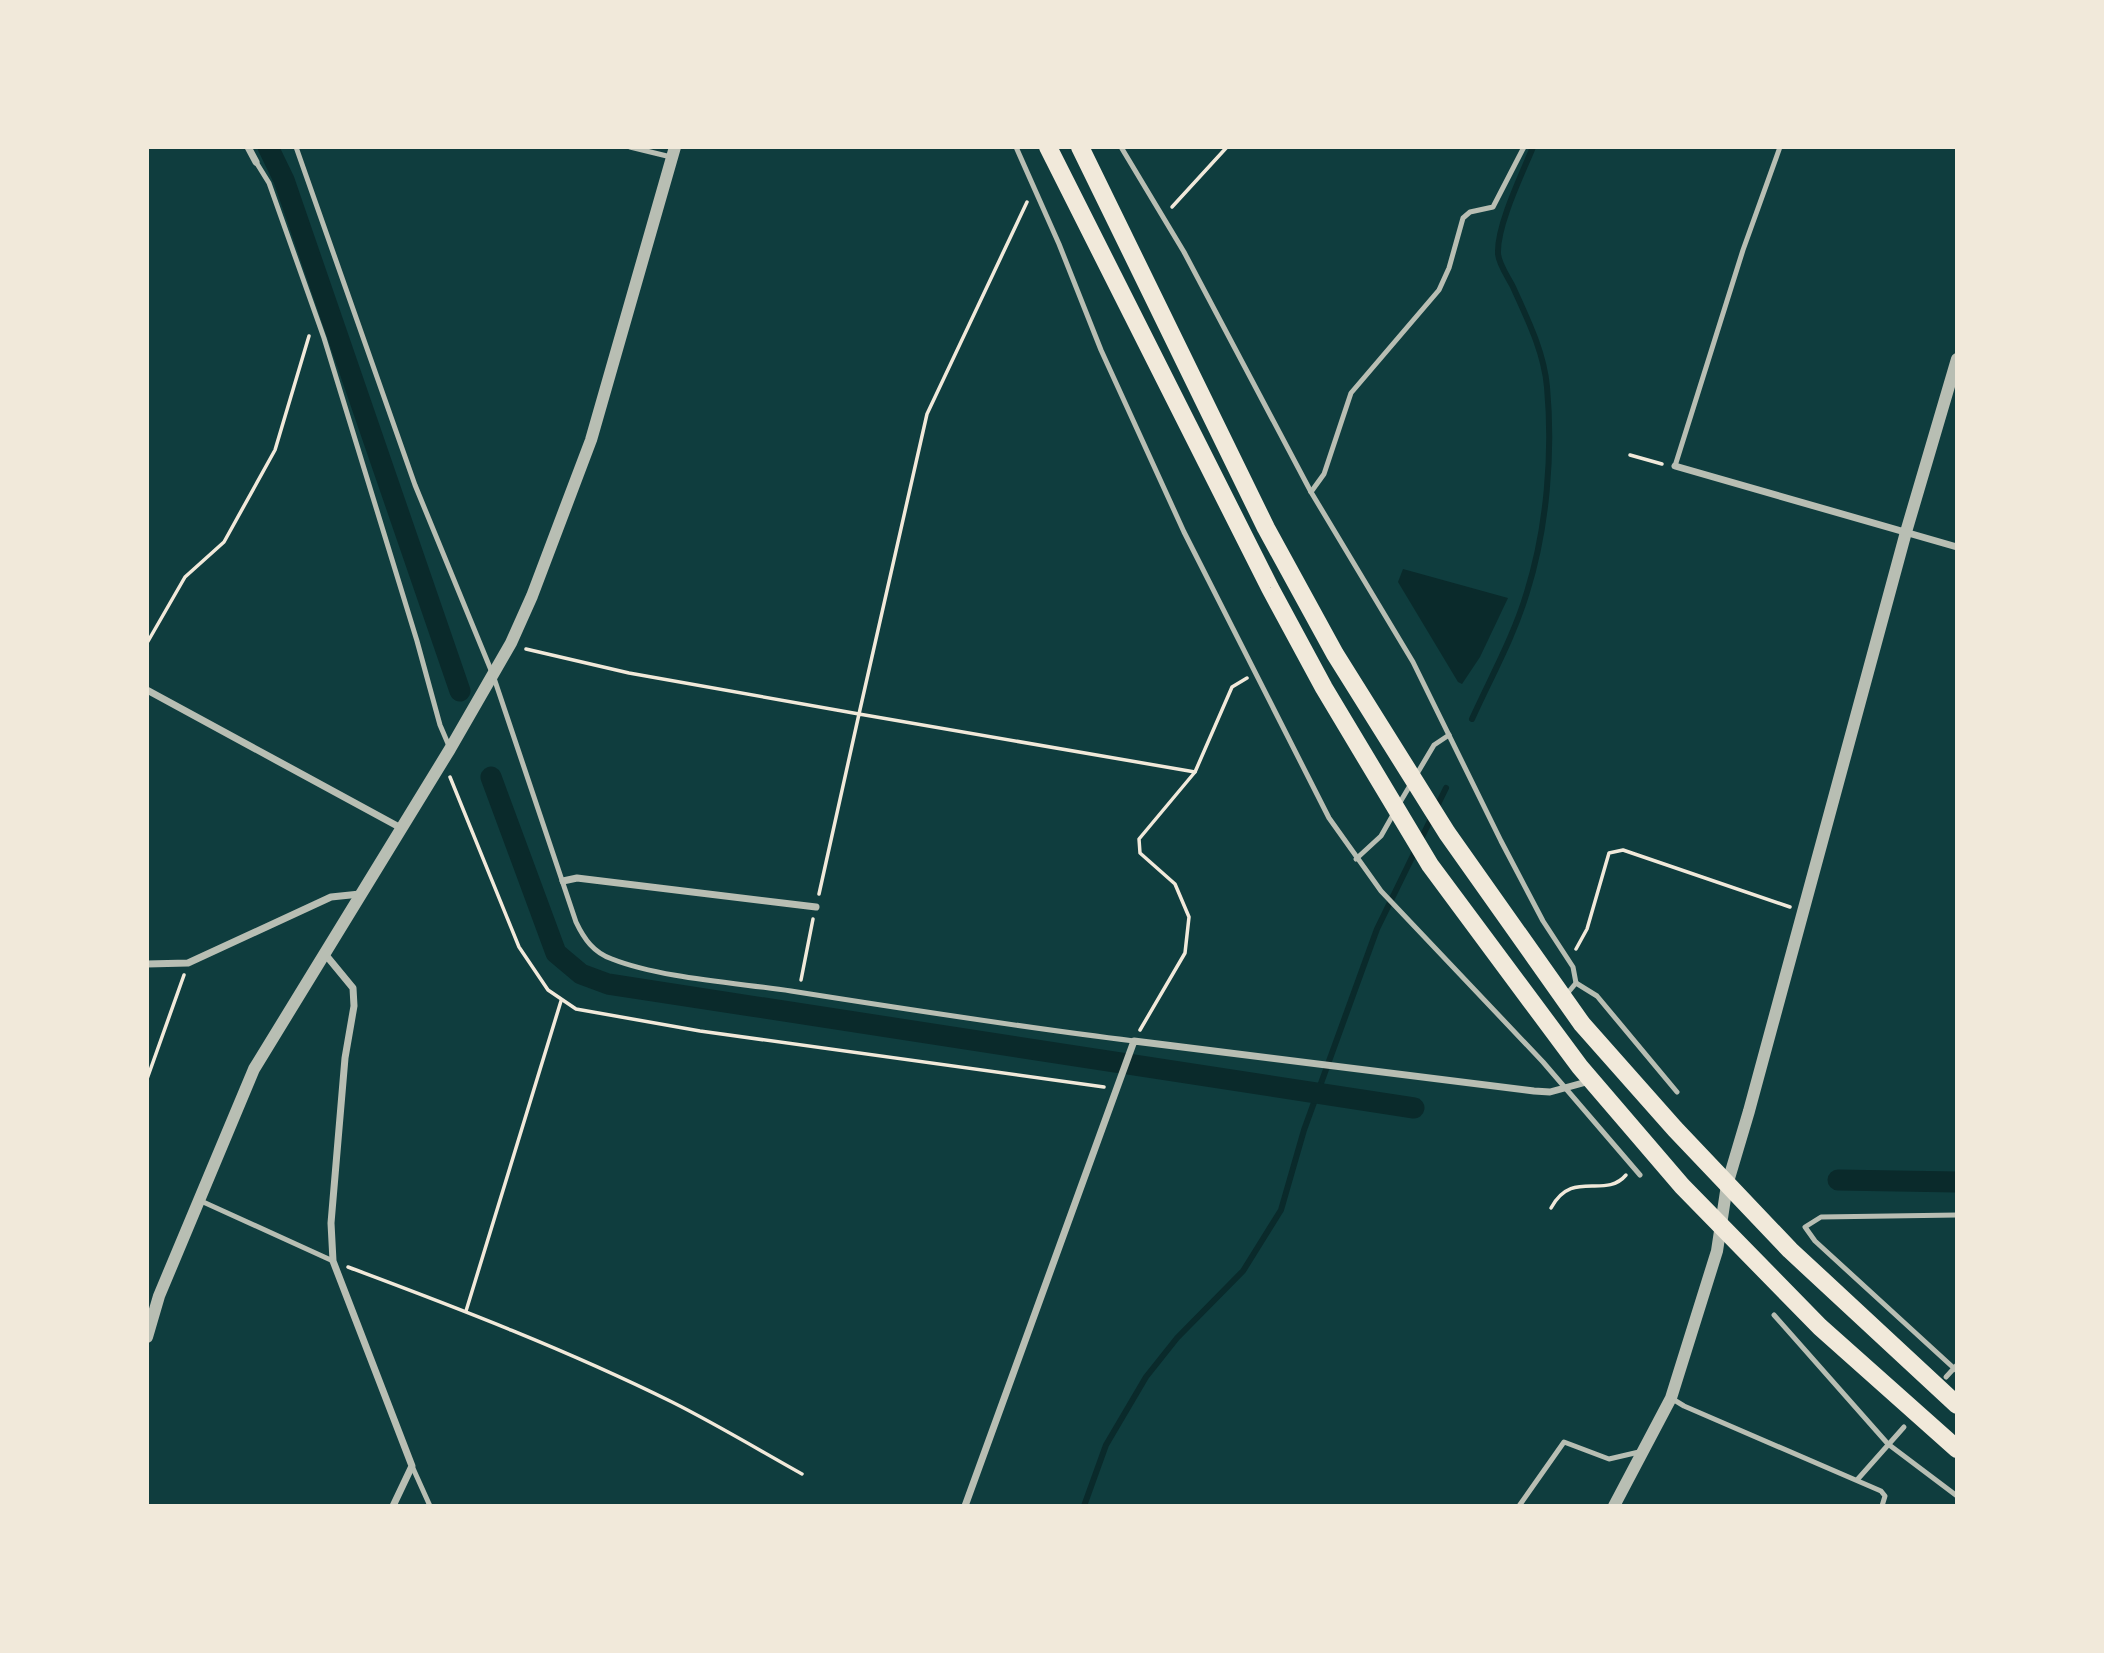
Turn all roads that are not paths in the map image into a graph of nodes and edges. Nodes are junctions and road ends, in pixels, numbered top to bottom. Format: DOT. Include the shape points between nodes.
graph roads {
  1 [pos="248,147"];
  2 [pos="296,147"];
  3 [pos="630,147"];
  4 [pos="1016,147"];
  5 [pos="1048,147"];
  6 [pos="1080,147"];
  7 [pos="1121,147"];
  8 [pos="1524,147"];
  9 [pos="1780,147"];
  10 [pos="674,152"];
  11 [pos="256,162"];
  12 [pos="1957,359"];
  13 [pos="1675,466"];
  14 [pos="1311,492"];
  15 [pos="1906,532"];
  16 [pos="1957,547"];
  17 [pos="493,675"];
  18 [pos="147,690"];
  19 [pos="1449,734"];
  20 [pos="450,749"];
  21 [pos="401,828"];
  22 [pos="1356,859"];
  23 [pos="563,881"];
  24 [pos="360,894"];
  25 [pos="816,907"];
  26 [pos="325,954"];
  27 [pos="147,964"];
  28 [pos="1576,983"];
  29 [pos="1563,998"];
  30 [pos="1135,1041"];
  31 [pos="1591,1081"];
  32 [pos="1565,1089"];
  33 [pos="1677,1092"];
  34 [pos="1640,1175"];
  35 [pos="1727,1185"];
  36 [pos="198,1200"];
  37 [pos="1957,1215"];
  38 [pos="1721,1227"];
  39 [pos="333,1261"];
  40 [pos="1774,1315"];
  41 [pos="147,1337"];
  42 [pos="1956,1368"];
  43 [pos="1946,1377"];
  44 [pos="1671,1398"];
  45 [pos="1957,1405"];
  46 [pos="1904,1427"];
  47 [pos="1888,1444"];
  48 [pos="1957,1449"];
  49 [pos="1644,1450"];
  50 [pos="412,1466"];
  51 [pos="1857,1480"];
  52 [pos="1957,1496"];
  53 [pos="393,1506"];
  54 [pos="430,1506"];
  55 [pos="965,1506"];
  56 [pos="1519,1506"];
  57 [pos="1614,1506"];
  58 [pos="1882,1506"];
  1 -- 11 [label="street"];
  2 -- 17 [label="lane" via="415,485"];
  3 -- 10 [label="lane"];
  4 -- 22 [label="lane" via="1132,420 1254,675 1329,818"];
  5 -- 31 [label="highway" via="1213,479 1324,688 1430,866"];
  6 -- 29 [label="highway" via="1266,528 1335,654 1447,833"];
  7 -- 14 [label="lane" via="1163,216"];
  8 -- 14 [label="lane" via="1493,206 1463,218 1439,290 1350,393 1324,474"];
  9 -- 13 [label="lane"];
  10 -- 17 [label="street" via="591,440 557,538"];
  11 -- 20 [label="lane" via="268,183 316,318"];
  12 -- 15 [label="street"];
  13 -- 15 [label="street"];
  14 -- 19 [label="lane" via="1413,662"];
  15 -- 16 [label="street"];
  15 -- 35 [label="street"];
  17 -- 20 [label="street"];
  17 -- 23 [label="lane"];
  18 -- 21 [label="street"];
  19 -- 22 [label="lane" via="1434,745 1381,836"];
  19 -- 28 [label="lane" via="1500,841 1573,967"];
  20 -- 21 [label="street"];
  21 -- 24 [label="street"];
  22 -- 32 [label="lane" via="1407,921"];
  23 -- 25 [label="street" via="577,878"];
  23 -- 30 [label="lane" via="582,936 609,959 1000,1025"];
  24 -- 26 [label="street"];
  24 -- 27 [label="street" via="331,897 188,963"];
  26 -- 36 [label="street" via="254,1069"];
  26 -- 39 [label="street" via="353,988 354,1006 331,1223"];
  28 -- 29 [label="lane"];
  28 -- 33 [label="lane" via="1597,996"];
  29 -- 35 [label="highway"];
  30 -- 32 [label="street" via="1534,1091"];
  30 -- 55 [label="street"];
  31 -- 32 [label="street"];
  31 -- 38 [label="highway"];
  32 -- 34 [label="lane"];
  35 -- 38 [label="street"];
  35 -- 45 [label="highway" via="1799,1259"];
  36 -- 39 [label="lane"];
  36 -- 41 [label="street"];
  37 -- 42 [label="lane" via="1821,1217 1805,1227"];
  38 -- 44 [label="street" via="1712,1271"];
  38 -- 48 [label="highway" via="1820,1327"];
  39 -- 50 [label="street"];
  40 -- 47 [label="lane"];
  42 -- 43 [label="lane"];
  44 -- 49 [label="street"];
  44 -- 51 [label="lane"];
  46 -- 47 [label="lane"];
  47 -- 51 [label="lane"];
  47 -- 52 [label="lane"];
  49 -- 56 [label="lane" via="1609,1460 1564,1442"];
  49 -- 57 [label="street"];
  50 -- 53 [label="street"];
  50 -- 54 [label="lane"];
  51 -- 58 [label="lane" via="1881,1491 1885,1496"];
}
